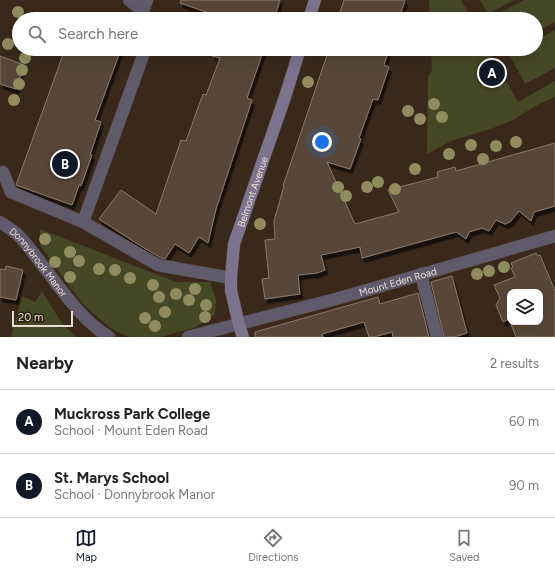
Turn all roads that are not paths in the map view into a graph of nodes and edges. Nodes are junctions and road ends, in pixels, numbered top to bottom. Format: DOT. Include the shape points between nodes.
graph roads {
  1 [pos="129,0"];
  2 [pos="147,0"];
  3 [pos="315,0"];
  4 [pos="311,12"];
  5 [pos="143,56"];
  6 [pos="298,56"];
  7 [pos="3,172"];
  8 [pos="0,222"];
  9 [pos="83,222"];
  10 [pos="555,236"];
  11 [pos="421,274"];
  12 [pos="231,278"];
  13 [pos="239,325"];
  14 [pos="109,337"];
  15 [pos="188,337"];
  16 [pos="243,337"];
  17 [pos="437,337"];
  1 -- 2 [label="street" via="144,11"];
  3 -- 4 [label="street"];
  5 -- 9 [label="street"];
  6 -- 12 [label="street, Belmont Avenue" via="234,244"];
  7 -- 9 [label="street" via="11,192"];
  8 -- 14 [label="street, Donnybrook Manor" via="18,235 31,249 77,310"];
  9 -- 12 [label="street" via="158,265"];
  10 -- 11 [label="street, Mount Eden Road"];
  11 -- 13 [label="street, Mount Eden Road"];
  11 -- 17 [label="street"];
  12 -- 13 [label="street, Belmont Avenue" via="231,290"];
  13 -- 15 [label="street"];
  13 -- 16 [label="street, Belmont Avenue"];
}
